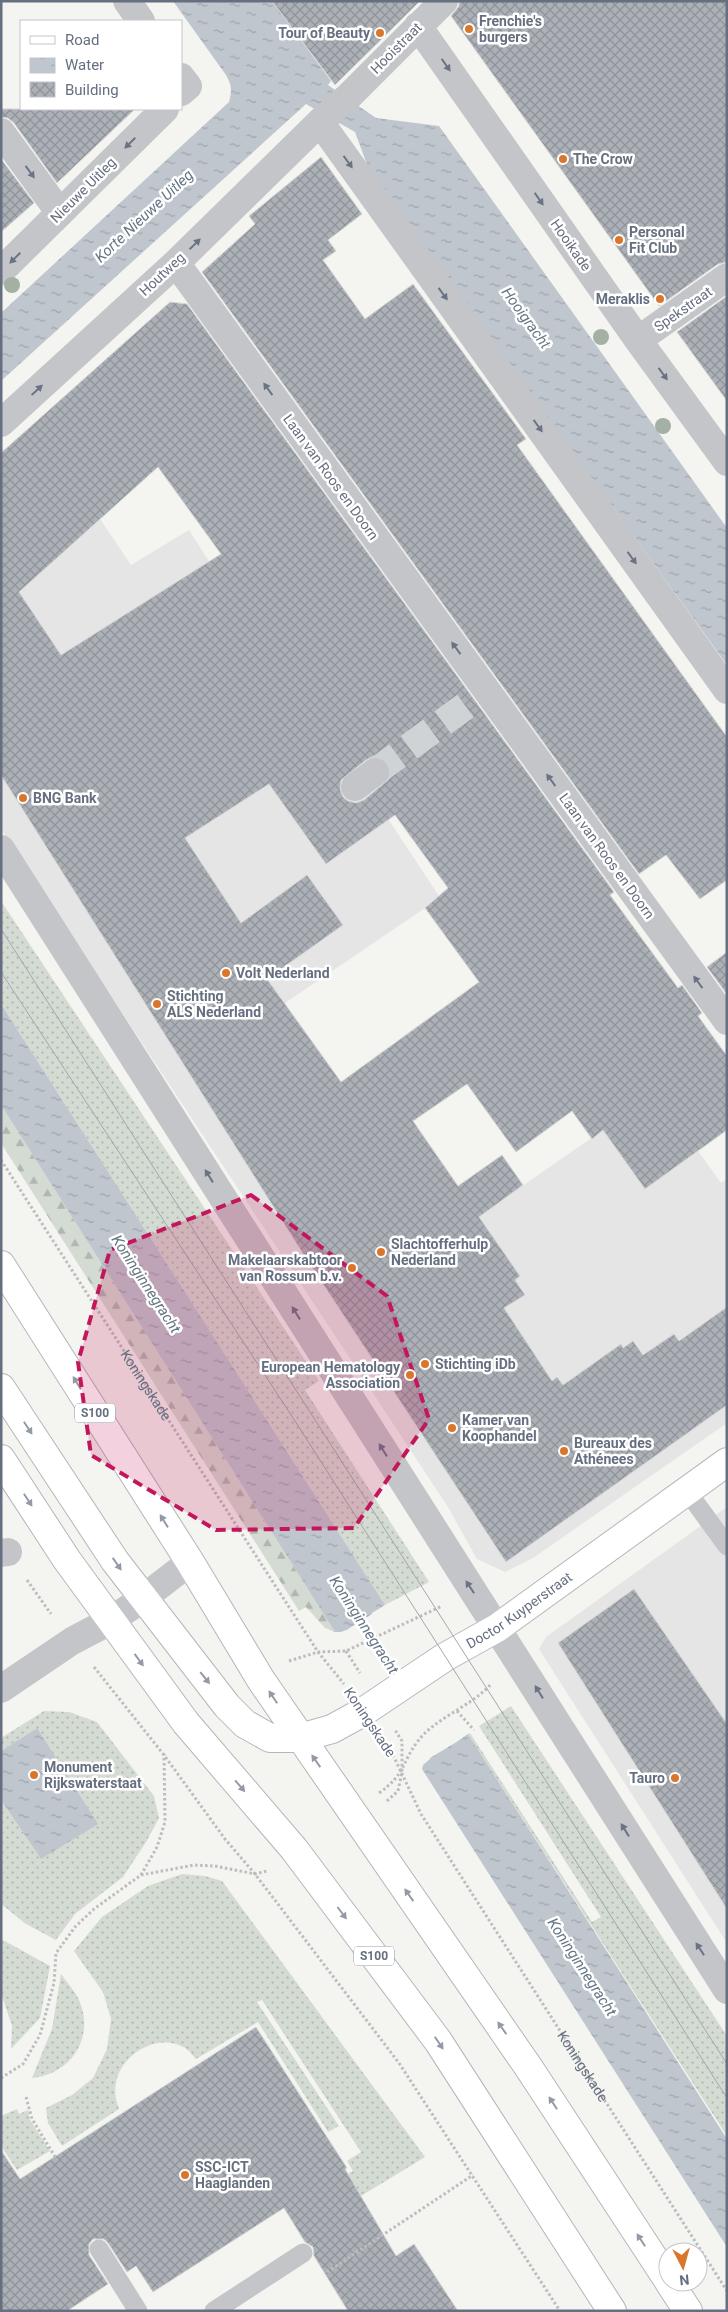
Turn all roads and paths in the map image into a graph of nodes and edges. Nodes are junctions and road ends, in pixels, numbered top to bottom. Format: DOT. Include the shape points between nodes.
graph roads {
  1 [pos="127,1"];
  2 [pos="444,1"];
  3 [pos="141,20"];
  4 [pos="418,26"];
  5 [pos="182,78"];
  6 [pos="182,91"];
  7 [pos="164,110"];
  8 [pos="321,120"];
  9 [pos="1,132"];
  10 [pos="60,213"];
  11 [pos="176,262"];
  12 [pos="1,271"];
  13 [pos="727,277"];
  14 [pos="638,340"];
  15 [pos="1,423"];
  16 [pos="727,462"];
  17 [pos="727,690"];
  18 [pos="1,849"];
  19 [pos="727,1021"];
  20 [pos="1,1160"];
  21 [pos="1,1265"];
  22 [pos="1,1388"];
  23 [pos="1,1459"];
  24 [pos="727,1462"];
  25 [pos="687,1491"];
  26 [pos="727,1546"];
  27 [pos="5,1553"];
  28 [pos="190,1562"];
  29 [pos="142,1599"];
  30 [pos="110,1620"];
  31 [pos="498,1628"];
  32 [pos="384,1632"];
  33 [pos="72,1641"];
  34 [pos="318,1652"];
  35 [pos="516,1656"];
  36 [pos="1,1689"];
  37 [pos="457,1711"];
  38 [pos="363,1712"];
  39 [pos="474,1730"];
  40 [pos="300,1738"];
  41 [pos="164,1754"];
  42 [pos="402,1772"];
  43 [pos="255,1874"];
  44 [pos="141,1875"];
  45 [pos="727,1990"];
  46 [pos="1,2078"];
  47 [pos="26,2097"];
  48 [pos="57,2160"];
  49 [pos="473,2175"];
  50 [pos="99,2249"];
  51 [pos="303,2253"];
  52 [pos="658,2266"];
  53 [pos="326,2273"];
  54 [pos="727,2291"];
  55 [pos="675,2292"];
  56 [pos="138,2311"];
  57 [pos="214,2311"];
  58 [pos="560,2311"];
  59 [pos="612,2311"];
  60 [pos="688,2311"];
  1 -- 3 [label="street"];
  2 -- 4 [label="street, Hooistraat"];
  4 -- 8 [label="street, Hooistraat"];
  4 -- 14 [label="street, Hooikade, one-way"];
  5 -- 6 [label="street" via="188,86"];
  7 -- 10 [label="street, Nieuwe Uitleg, one-way"];
  11 -- 8 [label="street, Houtweg, one-way"];
  8 -- 17 [label="street, one-way"];
  9 -- 10 [label="street, one-way"];
  10 -- 12 [label="street, Nieuwe Uitleg, one-way"];
  15 -- 11 [label="street, Houtweg, one-way"];
  19 -- 11 [label="street, Laan van Roos en Doorn, one-way" via="479,697"];
  13 -- 14 [label="street, Spekstraat"];
  14 -- 16 [label="street, Hooikade, one-way"];
  31 -- 18 [label="street, one-way"];
  20 -- 34 [label="path, Koningskade"];
  28 -- 21 [label="main road, S100, one-way"];
  22 -- 29 [label="main road, Doctor Kuyperstraat, one-way"];
  23 -- 30 [label="main road, S100, one-way"];
  24 -- 25 [label="main road, Doctor Kuyperstraat"];
  25 -- 26 [label="lane"];
  25 -- 31 [label="main road, Doctor Kuyperstraat"];
  27 -- 33 [label="path"];
  28 -- 29 [label="street"];
  40 -- 28 [label="main road, S100, one-way"];
  29 -- 30 [label="street"];
  29 -- 40 [label="main road, Doctor Kuyperstraat, one-way" via="227,1706 246,1724 270,1738"];
  30 -- 33 [label="street"];
  30 -- 59 [label="main road, S100, one-way" via="186,1723 294,1849 438,2041"];
  31 -- 35 [label="street"];
  31 -- 38 [label="main road, Doctor Kuyperstraat"];
  32 -- 34 [label="path" via="346,1651"];
  33 -- 36 [label="street"];
  33 -- 41 [label="path"];
  34 -- 38 [label="path, Koningskade"];
  35 -- 37 [label="path" via="487,1689"];
  45 -- 35 [label="street, one-way"];
  37 -- 39 [label="path"];
  37 -- 42 [label="path" via="418,1740"];
  38 -- 40 [label="main road, Doctor Kuyperstraat" via="332,1728"];
  38 -- 42 [label="path, Koningskade"];
  52 -- 40 [label="main road, S100, one-way" via="529,2068"];
  41 -- 43 [label="path" via="225,1839"];
  41 -- 44 [label="path" via="165,1822 157,1847"];
  42 -- 54 [label="path, Koningskade" via="421,1814"];
  43 -- 44 [label="path" via="194,1865"];
  43 -- 49 [label="path" via="399,2063"];
  44 -- 46 [label="path" via="94,1909 56,1953 54,1983 40,2035 23,2064"];
  47 -- 48 [label="path" via="32,2119"];
  49 -- 53 [label="path"];
  49 -- 58 [label="path"];
  50 -- 56 [label="lane"];
  51 -- 57 [label="lane"];
  55 -- 60 [label="main road, S100"];
}
